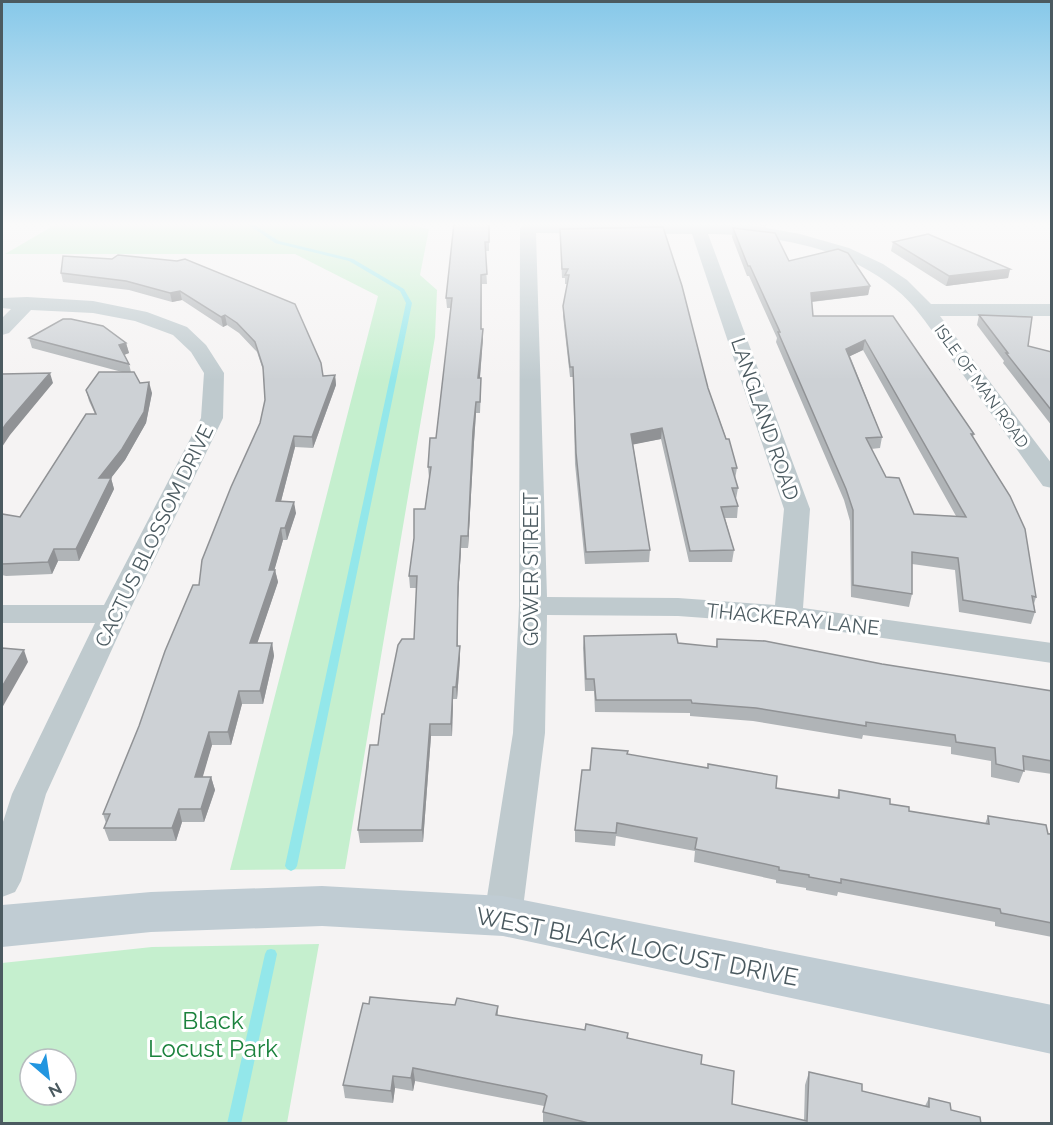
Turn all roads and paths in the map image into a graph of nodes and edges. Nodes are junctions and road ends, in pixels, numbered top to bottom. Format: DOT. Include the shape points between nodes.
graph roads {
  1 [pos="532,276"];
  2 [pos="715,276"];
  3 [pos="889,276"];
  4 [pos="14,303"];
  5 [pos="926,310"];
  6 [pos="1052,310"];
  7 [pos="2,329"];
  8 [pos="1052,481"];
  9 [pos="532,606"];
  10 [pos="2,614"];
  11 [pos="114,614"];
  12 [pos="788,615"];
  13 [pos="1052,653"];
  14 [pos="2,881"];
  15 [pos="503,916"];
  16 [pos="2,926"];
  17 [pos="1052,1030"];
  1 -- 9 [label="street, GOWER STREET"];
  2 -- 12 [label="street, LANGLAND ROAD" via="797,509"];
  3 -- 5 [label="street, ISLE OF MAN ROAD"];
  4 -- 7 [label="street"];
  4 -- 11 [label="street, CACTUS BLOSSOM DRIVE" via="93,307 140,316 180,331 199,349 214,373 212,418"];
  5 -- 6 [label="street"];
  5 -- 8 [label="street, ISLE OF MAN ROAD"];
  9 -- 12 [label="street, THACKERAY LANE" via="678,608"];
  9 -- 15 [label="street, GOWER STREET" via="528,733"];
  10 -- 11 [label="street"];
  11 -- 14 [label="street, CACTUS BLOSSOM DRIVE" via="29,794"];
  12 -- 13 [label="street, THACKERAY LANE"];
  15 -- 16 [label="street, WEST BLACK LOCUST DRIVE" via="322,906 151,912"];
  15 -- 17 [label="street, WEST BLACK LOCUST DRIVE"];
}
